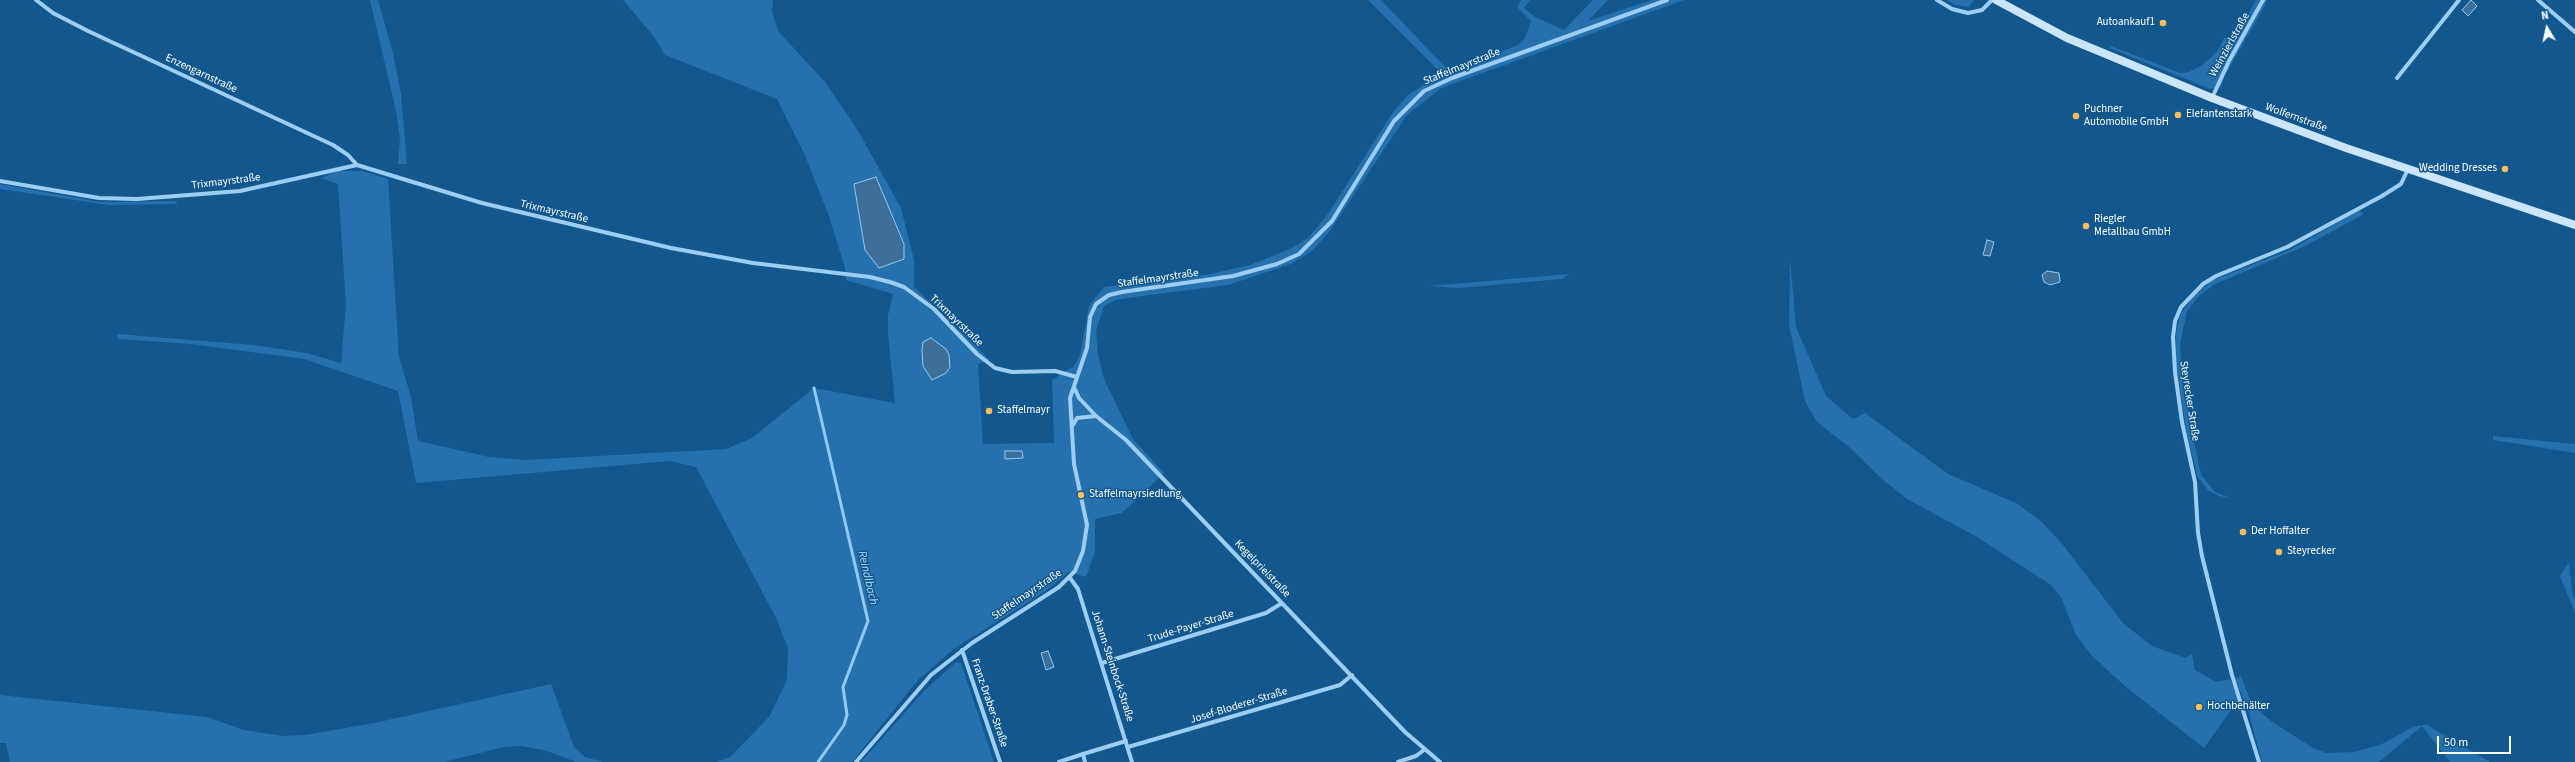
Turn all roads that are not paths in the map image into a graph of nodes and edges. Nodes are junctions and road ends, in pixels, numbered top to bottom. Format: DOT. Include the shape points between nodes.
graph roads {
  1 [pos="36,0"];
  2 [pos="1667,0"];
  3 [pos="1937,0"];
  4 [pos="1992,0"];
  5 [pos="1996,0"];
  6 [pos="2264,0"];
  7 [pos="2459,0"];
  8 [pos="2538,0"];
  9 [pos="2575,32"];
  10 [pos="2397,78"];
  11 [pos="2212,98"];
  12 [pos="357,165"];
  13 [pos="2408,168"];
  14 [pos="0,180"];
  15 [pos="2575,225"];
  16 [pos="1077,377"];
  17 [pos="1074,387"];
  18 [pos="1096,416"];
  19 [pos="1072,429"];
  20 [pos="1070,578"];
  21 [pos="1282,603"];
  22 [pos="962,650"];
  23 [pos="1102,663"];
  24 [pos="1352,676"];
  25 [pos="1126,741"];
  26 [pos="1128,747"];
  27 [pos="1424,750"];
  28 [pos="1083,754"];
  29 [pos="856,762"];
  30 [pos="1000,762"];
  31 [pos="1059,762"];
  32 [pos="1085,762"];
  33 [pos="1132,762"];
  34 [pos="1398,762"];
  35 [pos="1440,762"];
  36 [pos="2259,762"];
  1 -- 12 [label="street, Enzengarnstraße" via="53,13 88,31 333,145"];
  2 -- 16 [label="street, Staffelmayrstraße" via="1452,78 1424,91 1394,122 1332,221 1309,246 1299,254 1277,264 1240,275 1122,292 1102,299 1093,309 1087,348"];
  3 -- 4 [label="street" via="1952,9 1968,13 1982,10"];
  5 -- 11 [label="main road, Wolfernstraße" via="2067,38"];
  6 -- 11 [label="street, Weinzierlstraße" via="2229,61"];
  7 -- 10 [label="street"];
  8 -- 9 [label="street"];
  11 -- 13 [label="main road, Wolfernstraße"];
  12 -- 14 [label="street, Trixmayrstraße" via="240,191 137,199 99,198"];
  12 -- 16 [label="street, Trixmayrstraße" via="482,203 671,248 753,263 870,277 890,282 904,287 929,305 995,368 1012,372 1055,371"];
  13 -- 15 [label="main road, Wolfernstraße"];
  13 -- 36 [label="street, Steyrecker Straße" via="2401,184 2382,196 2287,247 2216,276 2203,284 2181,307 2175,321 2174,372 2195,482 2202,556 2231,672"];
  16 -- 17 [label="street, Staffelmayrstraße"];
  17 -- 18 [label="street, Kegelprielstraße" via="1079,398"];
  17 -- 19 [label="street, Staffelmayrstraße" via="1069,407"];
  18 -- 19 [label="street" via="1077,418"];
  18 -- 21 [label="street, Kegelprielstraße" via="1126,440"];
  19 -- 20 [label="street, Staffelmayrstraße" via="1074,464 1087,525 1080,561"];
  20 -- 22 [label="street, Staffelmayrstraße"];
  20 -- 23 [label="street, Johann-Steinbock-Straße" via="1078,590"];
  21 -- 23 [label="street, Trude-Payer-Straße" via="1266,613"];
  21 -- 24 [label="street, Kegelprielstraße"];
  22 -- 29 [label="street, Staffelmayrstraße" via="931,675"];
  22 -- 30 [label="street, Franz-Draber-Straße"];
  23 -- 25 [label="street, Johann-Steinbock-Straße"];
  24 -- 26 [label="street, Josef-Bloderer-Straße" via="1340,685"];
  24 -- 27 [label="street, Kegelprielstraße"];
  25 -- 26 [label="street, Johann-Steinbock-Straße"];
  25 -- 28 [label="street"];
  26 -- 33 [label="street, Johann-Steinbock-Straße"];
  27 -- 34 [label="street" via="1416,756"];
  27 -- 35 [label="street, Kegelprielstraße"];
  28 -- 31 [label="street"];
  28 -- 32 [label="street"];
}
